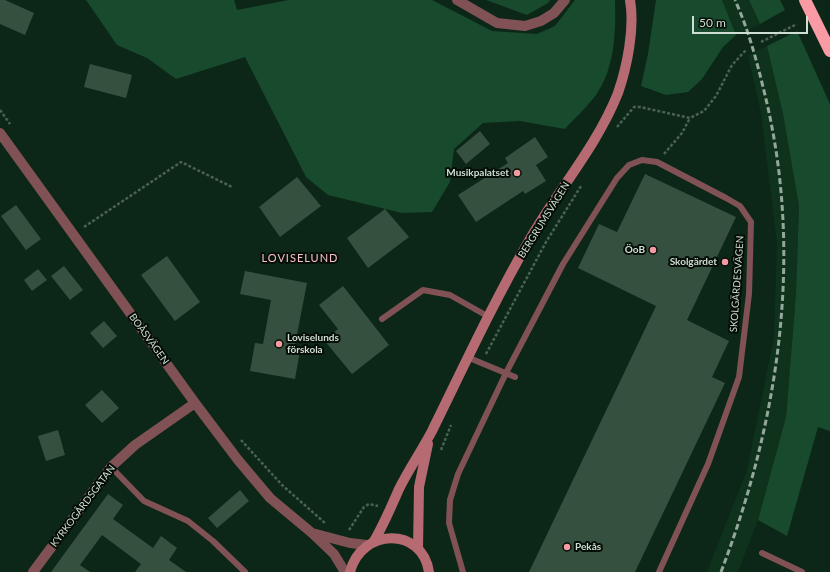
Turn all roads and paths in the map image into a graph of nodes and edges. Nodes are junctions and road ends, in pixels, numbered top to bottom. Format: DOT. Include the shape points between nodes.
graph roads {
  1 [pos="457,0"];
  2 [pos="565,0"];
  3 [pos="630,0"];
  4 [pos="806,0"];
  5 [pos="797,24"];
  6 [pos="761,42"];
  7 [pos="746,50"];
  8 [pos="830,51"];
  9 [pos="0,110"];
  10 [pos="690,118"];
  11 [pos="14,129"];
  12 [pos="0,133"];
  13 [pos="614,133"];
  14 [pos="657,162"];
  15 [pos="582,185"];
  16 [pos="232,187"];
  17 [pos="79,220"];
  18 [pos="84,227"];
  19 [pos="88,233"];
  20 [pos="489,317"];
  21 [pos="382,319"];
  22 [pos="467,357"];
  23 [pos="481,364"];
  24 [pos="506,373"];
  25 [pos="515,377"];
  26 [pos="195,403"];
  27 [pos="453,420"];
  28 [pos="431,432"];
  29 [pos="237,436"];
  30 [pos="440,452"];
  31 [pos="111,467"];
  32 [pos="381,507"];
  33 [pos="327,524"];
  34 [pos="344,531"];
  35 [pos="312,533"];
  36 [pos="371,543"];
  37 [pos="418,549"];
  38 [pos="762,553"];
  39 [pos="33,572"];
  40 [pos="245,572"];
  41 [pos="345,572"];
  42 [pos="350,572"];
  43 [pos="430,572"];
  44 [pos="463,572"];
  45 [pos="659,572"];
  46 [pos="802,572"];
  1 -- 2 [label="street" via="497,23 525,26 554,13"];
  3 -- 20 [label="street, BERGRUMSVÄGEN" via="630,34 626,64 618,92 606,118 531,238"];
  4 -- 8 [label="highway"];
  5 -- 6 [label="path"];
  7 -- 10 [label="path" via="732,65 716,96 704,111"];
  9 -- 11 [label="path"];
  10 -- 13 [label="path" via="640,107 634,108"];
  10 -- 14 [label="path" via="682,133"];
  12 -- 26 [label="street, BOÅSVÄGEN"];
  14 -- 24 [label="lane, SKOLGÄRDESVÄGEN" via="642,160 629,165 617,178 563,264"];
  14 -- 45 [label="lane, SKOLGÄRDESVÄGEN" via="740,206 751,222 749,294 739,377 708,464"];
  15 -- 23 [label="path" via="546,242"];
  16 -- 18 [label="path" via="181,162"];
  17 -- 18 [label="path"];
  18 -- 19 [label="path"];
  20 -- 21 [label="lane" via="450,295 423,290"];
  20 -- 22 [label="street, BERGRUMSVÄGEN"];
  22 -- 23 [label="lane"];
  22 -- 28 [label="street, BERGRUMSVÄGEN"];
  23 -- 24 [label="lane"];
  24 -- 25 [label="lane"];
  24 -- 44 [label="lane, SKOLGÄRDESVÄGEN" via="458,474 450,500 449,523"];
  26 -- 31 [label="street, KYRKOGÅRDSGATAN" via="135,445"];
  26 -- 35 [label="street, BOÅSVÄGEN" via="270,498"];
  27 -- 30 [label="path"];
  28 -- 36 [label="street, BERGRUMSVÄGEN" via="399,489 384,525"];
  28 -- 37 [label="street, BERGRUMSVÄGEN" via="419,487"];
  29 -- 33 [label="path" via="282,485"];
  31 -- 39 [label="street, KYRKOGÅRDSGATAN"];
  31 -- 40 [label="lane" via="144,501 188,521"];
  32 -- 34 [label="path" via="369,504 364,507 352,528"];
  35 -- 36 [label="street, BOÅSVÄGEN" via="346,542"];
  35 -- 41 [label="street, BOÅSVÄGEN" via="334,554"];
  36 -- 37 [label="street" via="397,538"];
  36 -- 42 [label="street, BERGRUMSVÄGEN" via="355,559"];
  37 -- 43 [label="street"];
  38 -- 46 [label="lane"];
}
